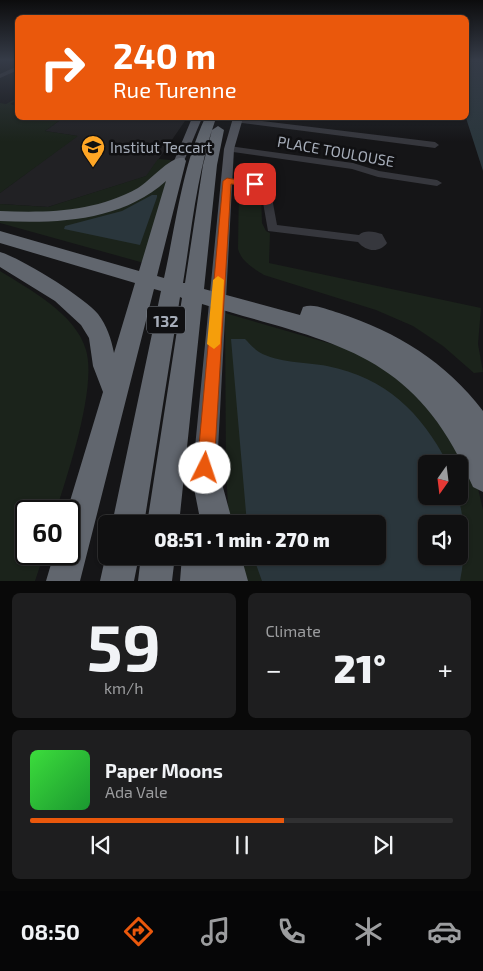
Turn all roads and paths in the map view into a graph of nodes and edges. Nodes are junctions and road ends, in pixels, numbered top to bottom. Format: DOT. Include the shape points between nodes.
graph roads {
  1 [pos="195,120"];
  2 [pos="209,120"];
  3 [pos="232,120"];
  4 [pos="233,120"];
  5 [pos="248,120"];
  6 [pos="435,145"];
  7 [pos="229,149"];
  8 [pos="180,161"];
  9 [pos="227,181"];
  10 [pos="437,183"];
  11 [pos="0,216"];
  12 [pos="0,226"];
  13 [pos="0,237"];
  14 [pos="362,239"];
  15 [pos="0,258"];
  16 [pos="126,268"];
  17 [pos="246,302"];
  18 [pos="115,391"];
  19 [pos="483,433"];
  20 [pos="205,468"];
  21 [pos="483,477"];
  22 [pos="130,515"];
  23 [pos="164,515"];
  24 [pos="202,515"];
  25 [pos="215,515"];
  26 [pos="121,565"];
  27 [pos="157,565"];
  28 [pos="198,565"];
  29 [pos="227,565"];
  30 [pos="63,581"];
  31 [pos="118,581"];
  32 [pos="155,581"];
  33 [pos="197,581"];
  34 [pos="231,581"];
  1 -- 8 [label="main road"];
  2 -- 22 [label="highway, 132" via="195,163"];
  3 -- 23 [label="highway, 132" via="210,165"];
  4 -- 7 [label="main road"];
  5 -- 6 [label="street"];
  7 -- 9 [label="main road"];
  7 -- 10 [label="street, PLACE TOULOUSE" via="353,166 378,174"];
  8 -- 11 [label="highway" via="142,192 109,206 58,216"];
  8 -- 18 [label="highway"];
  9 -- 14 [label="street" via="246,182 266,189 272,228"];
  9 -- 20 [label="main road"];
  12 -- 16 [label="highway"];
  13 -- 16 [label="highway"];
  15 -- 18 [label="highway" via="62,296 89,319 100,337 105,366"];
  16 -- 17 [label="highway"];
  17 -- 19 [label="highway" via="356,327 397,347 448,389"];
  17 -- 21 [label="highway" via="346,339 399,366 442,406 460,432"];
  18 -- 30 [label="highway"];
  20 -- 24 [label="highway"];
  20 -- 25 [label="highway"];
  26 -- 31 [label="highway"];
  27 -- 32 [label="highway"];
  28 -- 33 [label="highway"];
  29 -- 34 [label="highway"];
}
